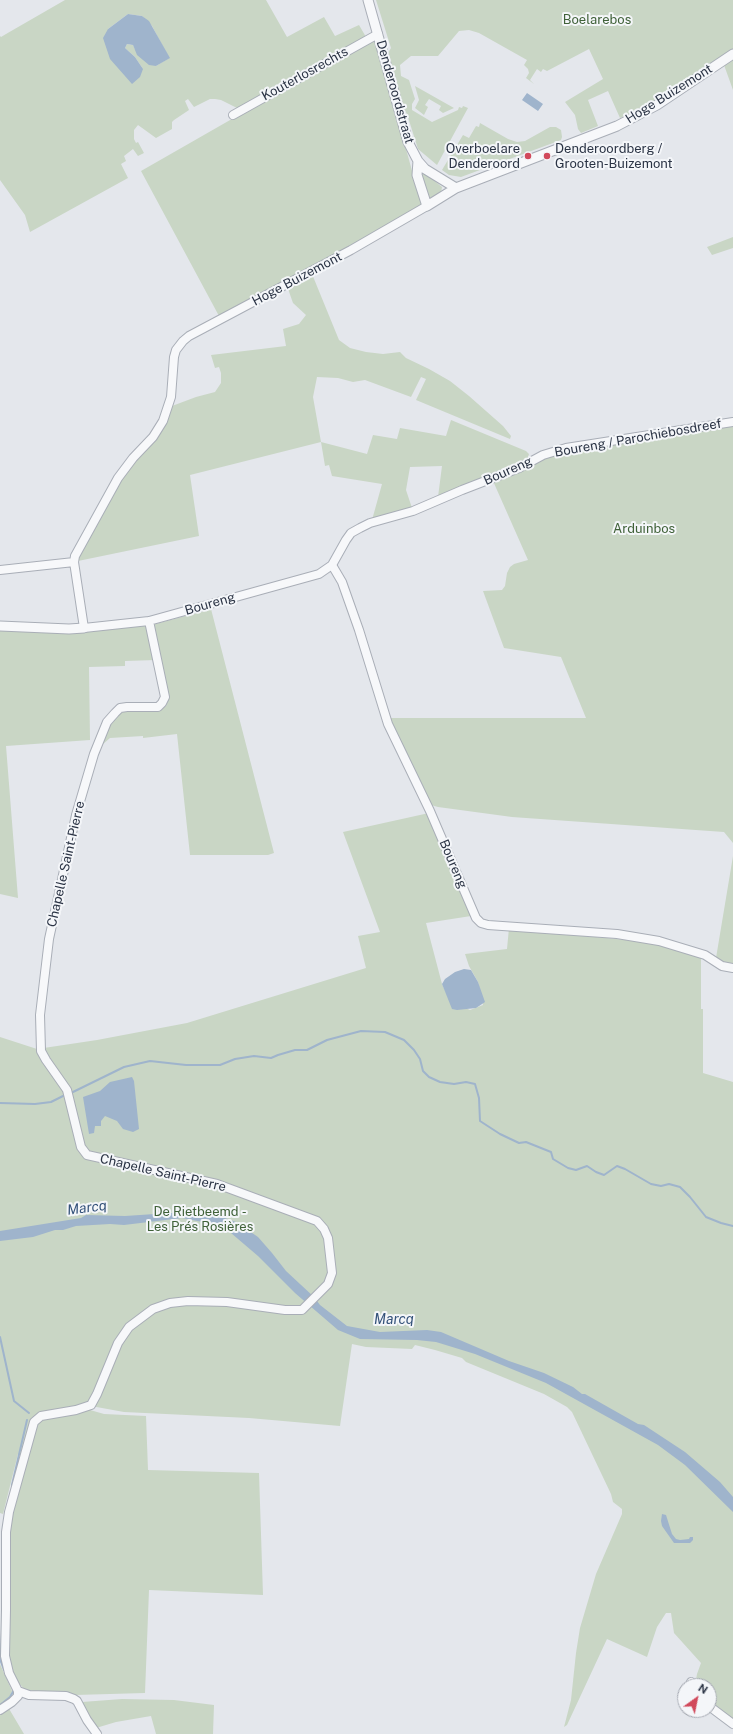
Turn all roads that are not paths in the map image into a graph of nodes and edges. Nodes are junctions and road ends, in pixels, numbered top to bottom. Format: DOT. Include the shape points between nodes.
graph roads {
  1 [pos="368,0"];
  2 [pos="378,34"];
  3 [pos="733,54"];
  4 [pos="233,114"];
  5 [pos="418,160"];
  6 [pos="456,188"];
  7 [pos="427,206"];
  8 [pos="733,422"];
  9 [pos="543,455"];
  10 [pos="74,562"];
  11 [pos="332,565"];
  12 [pos="0,570"];
  13 [pos="149,621"];
  14 [pos="0,626"];
  15 [pos="84,628"];
  16 [pos="733,968"];
  17 [pos="18,1691"];
  18 [pos="0,1710"];
  19 [pos="717,1712"];
  20 [pos="733,1724"];
  21 [pos="97,1734"];
  1 -- 2 [label="street, Denderoordstraat"];
  2 -- 4 [label="street, Kouterlosrechts"];
  2 -- 5 [label="street, Denderoordstraat" via="408,142"];
  3 -- 6 [label="street, Hoge Buizemont" via="657,105 609,130"];
  5 -- 6 [label="street, Denderoordstraat" via="425,169"];
  5 -- 7 [label="street" via="417,175"];
  6 -- 7 [label="street, Hoge Buizemont"];
  7 -- 10 [label="street, Hoge Buizemont" via="351,250 189,336 179,346 174,357 171,397 163,421 153,437 118,478 78,549"];
  8 -- 9 [label="street, Boureng / Parochiebosdreef" via="566,448"];
  9 -- 11 [label="street, Boureng" via="519,468 413,511 360,528 351,533"];
  10 -- 12 [label="street"];
  10 -- 15 [label="street"];
  11 -- 13 [label="street, Boureng" via="319,574"];
  11 -- 16 [label="street, Boureng" via="342,582 359,630 388,724 430,811 478,921 488,925 617,934 659,941 700,953 722,966"];
  13 -- 15 [label="street, Boureng"];
  13 -- 17 [label="street, Chapelle Saint-Pierre" via="165,696 158,707 127,707 117,711 107,722 94,754 76,815 49,939 40,1015 41,1051 68,1090 80,1148 87,1155 217,1184 317,1221 328,1238 332,1273 321,1293 305,1308 299,1310 202,1301 178,1301 160,1305 129,1327 118,1343 97,1394 89,1406 41,1416 34,1422 9,1512 6,1532 4,1656"];
  14 -- 15 [label="street, Boureng"];
  17 -- 18 [label="street" via="18,1696"];
  17 -- 21 [label="street" via="29,1695 74,1698"];
  19 -- 20 [label="street"];
}
